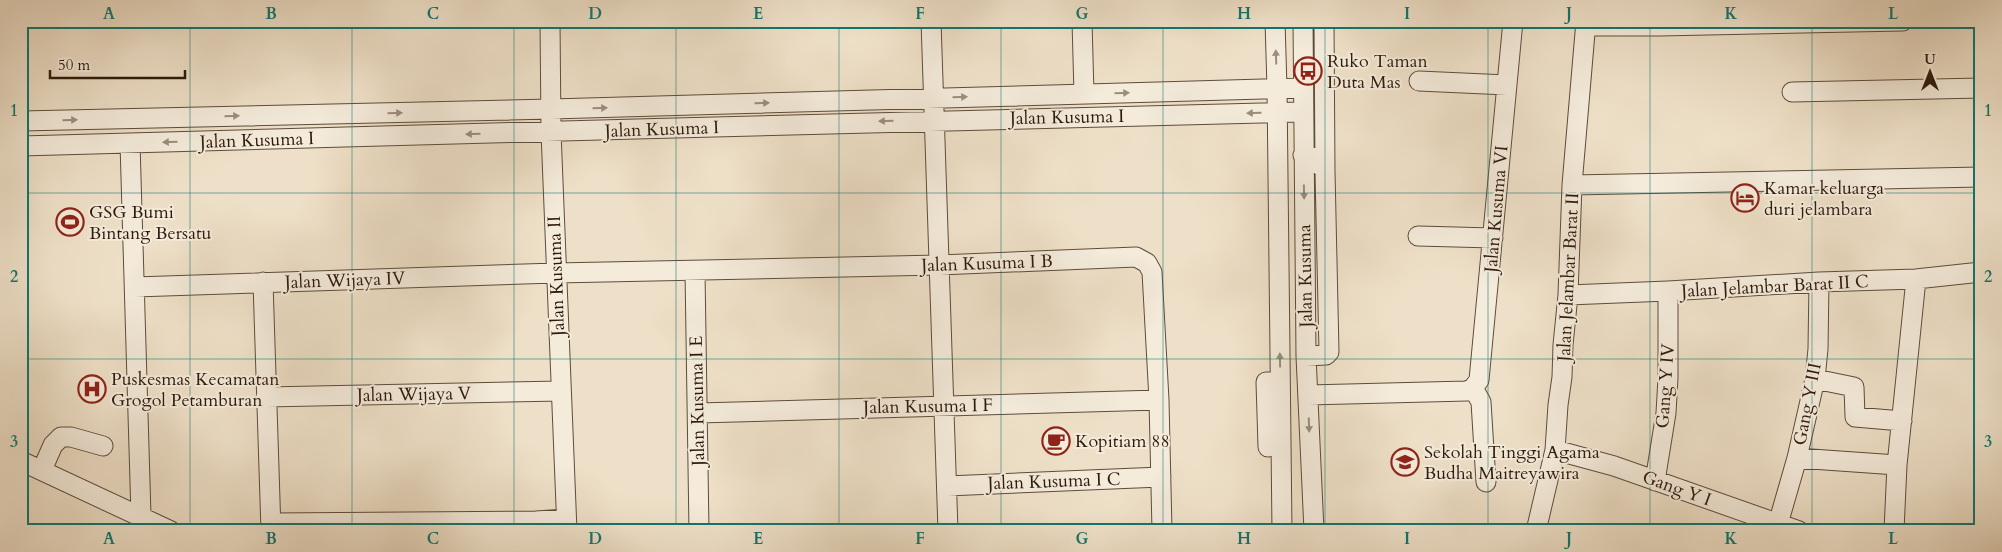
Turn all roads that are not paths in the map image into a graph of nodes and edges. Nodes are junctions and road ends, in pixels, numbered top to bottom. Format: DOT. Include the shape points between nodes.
graph roads {
  1 [pos="550,21"];
  2 [pos="932,21"];
  3 [pos="1082,21"];
  4 [pos="1275,21"];
  5 [pos="1303,21"];
  6 [pos="1324,21"];
  7 [pos="1513,21"];
  8 [pos="1903,21"];
  9 [pos="1586,23"];
  10 [pos="1419,81"];
  11 [pos="1508,85"];
  12 [pos="1277,88"];
  13 [pos="1302,88"];
  14 [pos="1981,88"];
  15 [pos="1792,92"];
  16 [pos="1084,94"];
  17 [pos="934,97"];
  18 [pos="551,109"];
  19 [pos="1276,112"];
  20 [pos="1303,112"];
  21 [pos="934,120"];
  22 [pos="21,121"];
  23 [pos="551,132"];
  24 [pos="130,143"];
  25 [pos="21,146"];
  26 [pos="1304,155"];
  27 [pos="1325,171"];
  28 [pos="1981,177"];
  29 [pos="1572,186"];
  30 [pos="1418,236"];
  31 [pos="1493,238"];
  32 [pos="939,265"];
  33 [pos="695,271"];
  34 [pos="1981,272"];
  35 [pos="556,273"];
  36 [pos="1916,279"];
  37 [pos="263,282"];
  38 [pos="1819,282"];
  39 [pos="135,288"];
  40 [pos="1668,291"];
  41 [pos="1568,295"];
  42 [pos="1306,356"];
  43 [pos="1814,379"];
  44 [pos="1280,382"];
  45 [pos="1470,389"];
  46 [pos="561,391"];
  47 [pos="1308,395"];
  48 [pos="266,397"];
  49 [pos="1158,400"];
  50 [pos="944,405"];
  51 [pos="698,413"];
  52 [pos="1902,421"];
  53 [pos="103,446"];
  54 [pos="1555,450"];
  55 [pos="1797,458"];
  56 [pos="21,461"];
  57 [pos="1897,465"];
  58 [pos="42,470"];
  59 [pos="1161,477"];
  60 [pos="1655,480"];
  61 [pos="1486,482"];
  62 [pos="947,486"];
  63 [pos="141,516"];
  64 [pos="1778,524"];
  65 [pos="567,525"];
  66 [pos="272,527"];
  67 [pos="171,531"];
  68 [pos="699,531"];
  69 [pos="948,531"];
  70 [pos="1162,531"];
  71 [pos="1271,531"];
  72 [pos="1282,531"];
  73 [pos="1314,531"];
  74 [pos="1536,531"];
  75 [pos="1799,531"];
  76 [pos="1894,531"];
  1 -- 18 [label="street, Jalan Kusuma II"];
  2 -- 17 [label="street"];
  3 -- 16 [label="street"];
  12 -- 4 [label="street, Jalan Kusuma, one-way"];
  5 -- 13 [label="street, Jalan Kusuma"];
  6 -- 27 [label="street"];
  7 -- 11 [label="street, Jalan Kusuma VI"];
  8 -- 9 [label="street" via="1660,26"];
  9 -- 29 [label="street, Jalan Jelambar Barat II"];
  10 -- 11 [label="street"];
  11 -- 31 [label="street, Jalan Kusuma VI"];
  12 -- 13 [label="street, Jalan Kusuma I"];
  16 -- 12 [label="street, Jalan Kusuma I, one-way"];
  12 -- 19 [label="street, Jalan Kusuma"];
  13 -- 20 [label="street, Jalan Kusuma"];
  14 -- 15 [label="street"];
  17 -- 16 [label="street, Jalan Kusuma I, one-way"];
  18 -- 17 [label="street, Jalan Kusuma I, one-way"];
  17 -- 21 [label="street"];
  22 -- 18 [label="street, Jalan Kusuma I, one-way"];
  18 -- 23 [label="street, Jalan Kusuma II"];
  19 -- 20 [label="street, Jalan Kusuma I"];
  19 -- 21 [label="street, Jalan Kusuma I, one-way"];
  44 -- 19 [label="street, Jalan Kusuma, one-way"];
  20 -- 26 [label="street, Jalan Kusuma"];
  21 -- 23 [label="street, Jalan Kusuma I, one-way"];
  21 -- 32 [label="street"];
  23 -- 24 [label="street, Jalan Kusuma I, one-way"];
  23 -- 35 [label="street, Jalan Kusuma II"];
  24 -- 25 [label="street, Jalan Kusuma I"];
  24 -- 39 [label="street"];
  26 -- 27 [label="street" via="1315,158"];
  26 -- 42 [label="street, Jalan Kusuma, one-way"];
  27 -- 42 [label="street" via="1329,352"];
  28 -- 29 [label="street"];
  29 -- 41 [label="street, Jalan Jelambar Barat II"];
  30 -- 31 [label="street"];
  31 -- 45 [label="street, Jalan Kusuma VI" via="1481,373"];
  32 -- 33 [label="street, Jalan Kusuma I B"];
  32 -- 49 [label="street, Jalan Kusuma I B" via="1141,259 1152,272"];
  32 -- 50 [label="street"];
  33 -- 35 [label="street, Jalan Kusuma I B"];
  33 -- 51 [label="street, Jalan Kusuma I E"];
  34 -- 36 [label="street, Jalan Jelambar Barat II C"];
  35 -- 37 [label="street, Jalan Wijaya IV"];
  35 -- 46 [label="street, Jalan Kusuma II"];
  36 -- 38 [label="street, Jalan Jelambar Barat II C"];
  36 -- 52 [label="street"];
  37 -- 39 [label="street, Jalan Wijaya IV"];
  37 -- 48 [label="street"];
  38 -- 40 [label="street, Jalan Jelambar Barat II C"];
  38 -- 43 [label="street, Gang Y III"];
  39 -- 63 [label="street"];
  40 -- 41 [label="street, Jalan Jelambar Barat II C"];
  40 -- 60 [label="street, Gang Y IV" via="1666,413"];
  41 -- 54 [label="street, Jalan Jelambar Barat II"];
  42 -- 47 [label="street, Jalan Kusuma"];
  43 -- 52 [label="street" via="1854,387 1855,417"];
  43 -- 55 [label="street, Gang Y III"];
  44 -- 71 [label="street" via="1266,382"];
  44 -- 72 [label="street, Jalan Kusuma"];
  45 -- 47 [label="street"];
  45 -- 61 [label="street" via="1481,402"];
  46 -- 48 [label="street, Jalan Wijaya V"];
  46 -- 65 [label="street, Jalan Kusuma II"];
  47 -- 73 [label="street, Jalan Kusuma, one-way"];
  48 -- 66 [label="street"];
  49 -- 50 [label="street, Jalan Kusuma I F"];
  49 -- 59 [label="street, Jalan Kusuma I B"];
  50 -- 51 [label="street, Jalan Kusuma I F"];
  50 -- 62 [label="street"];
  51 -- 68 [label="street, Jalan Kusuma I E"];
  52 -- 57 [label="street"];
  53 -- 58 [label="street" via="61,438 52,445"];
  54 -- 60 [label="street, Gang Y I"];
  54 -- 74 [label="street, Jalan Jelambar Barat II"];
  55 -- 57 [label="street"];
  55 -- 64 [label="street, Gang Y III"];
  56 -- 58 [label="street"];
  57 -- 76 [label="street"];
  58 -- 63 [label="street"];
  59 -- 62 [label="street, Jalan Kusuma I C"];
  59 -- 70 [label="street, Jalan Kusuma I B"];
  60 -- 64 [label="street, Gang Y I"];
  62 -- 69 [label="street"];
  63 -- 67 [label="street"];
  64 -- 75 [label="street, Gang Y I"];
  65 -- 66 [label="street"];
}
